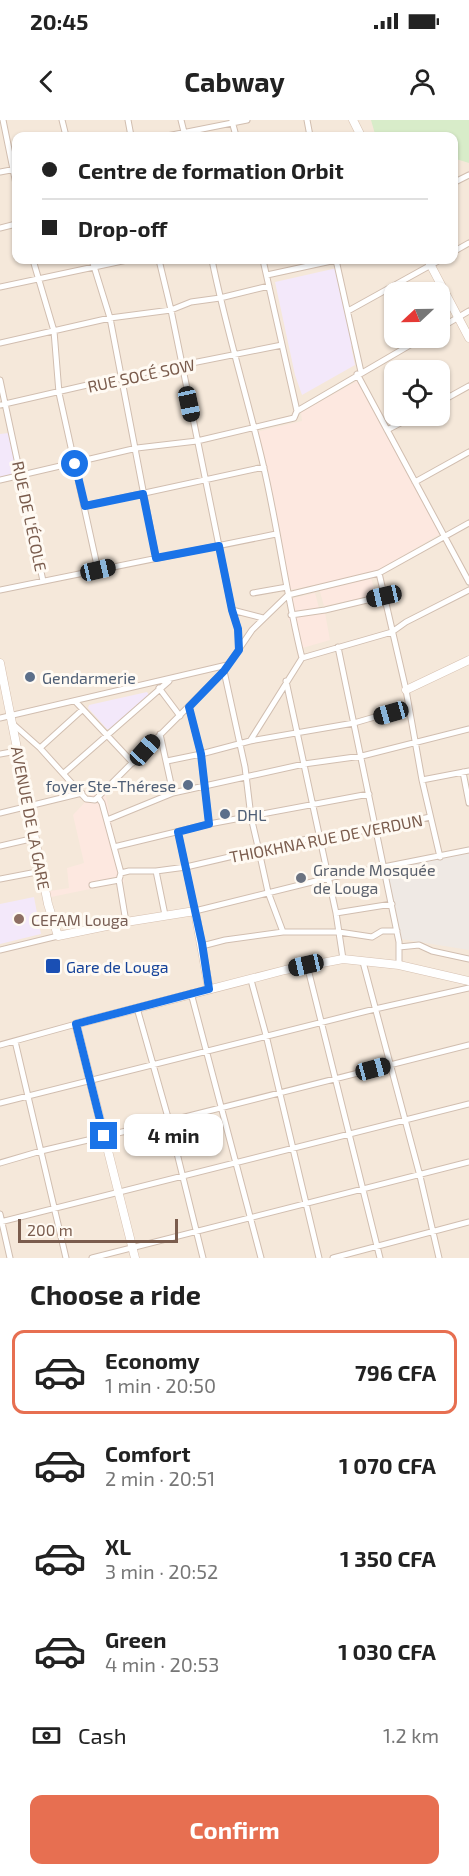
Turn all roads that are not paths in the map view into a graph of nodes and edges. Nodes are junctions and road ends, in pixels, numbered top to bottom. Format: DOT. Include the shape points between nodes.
graph roads {
  1 [pos="3,120"];
  2 [pos="246,120"];
  3 [pos="233,122"];
  4 [pos="195,132"];
  5 [pos="12,157"];
  6 [pos="34,264"];
  7 [pos="93,264"];
  8 [pos="108,264"];
  9 [pos="160,264"];
  10 [pos="213,264"];
  11 [pos="264,264"];
  12 [pos="318,264"];
  13 [pos="337,264"];
  14 [pos="426,264"];
  15 [pos="430,264"];
  16 [pos="94,267"];
  17 [pos="267,275"];
  18 [pos="37,279"];
  19 [pos="269,286"];
  20 [pos="0,287"];
  21 [pos="220,298"];
  22 [pos="171,310"];
  23 [pos="348,311"];
  24 [pos="469,311"];
  25 [pos="458,317"];
  26 [pos="110,318"];
  27 [pos="450,322"];
  28 [pos="54,331"];
  29 [pos="469,338"];
  30 [pos="0,343"];
  31 [pos="282,345"];
  32 [pos="404,348"];
  33 [pos="234,356"];
  34 [pos="182,366"];
  35 [pos="359,373"];
  36 [pos="122,377"];
  37 [pos="0,380"];
  38 [pos="469,386"];
  39 [pos="60,393"];
  40 [pos="450,396"];
  41 [pos="3,405"];
  42 [pos="297,411"];
  43 [pos="395,426"];
  44 [pos="254,427"];
  45 [pos="387,430"];
  46 [pos="197,441"];
  47 [pos="137,448"];
  48 [pos="469,452"];
  49 [pos="75,464"];
  50 [pos="264,467"];
  51 [pos="22,476"];
  52 [pos="0,480"];
  53 [pos="206,480"];
  54 [pos="415,482"];
  55 [pos="143,494"];
  56 [pos="85,506"];
  57 [pos="469,523"];
  58 [pos="276,534"];
  59 [pos="444,537"];
  60 [pos="219,546"];
  61 [pos="156,558"];
  62 [pos="98,570"];
  63 [pos="379,573"];
  64 [pos="43,581"];
  65 [pos="469,582"];
  66 [pos="287,587"];
  67 [pos="0,590"];
  68 [pos="469,590"];
  69 [pos="252,593"];
  70 [pos="288,595"];
  71 [pos="384,596"];
  72 [pos="232,610"];
  73 [pos="291,615"];
  74 [pos="263,618"];
  75 [pos="392,632"];
  76 [pos="338,647"];
  77 [pos="239,650"];
  78 [pos="302,657"];
  79 [pos="469,660"];
  80 [pos="0,663"];
  81 [pos="226,668"];
  82 [pos="171,679"];
  83 [pos="286,681"];
  84 [pos="159,688"];
  85 [pos="406,690"];
  86 [pos="75,700"];
  87 [pos="189,707"];
  88 [pos="409,707"];
  89 [pos="82,710"];
  90 [pos="11,715"];
  91 [pos="180,716"];
  92 [pos="0,718"];
  93 [pos="354,723"];
  94 [pos="13,724"];
  95 [pos="469,729"];
  96 [pos="298,733"];
  97 [pos="160,734"];
  98 [pos="107,736"];
  99 [pos="250,741"];
  100 [pos="416,743"];
  101 [pos="241,745"];
  102 [pos="40,748"];
  103 [pos="17,751"];
  104 [pos="0,754"];
  105 [pos="201,754"];
  106 [pos="362,756"];
  107 [pos="166,761"];
  108 [pos="133,764"];
  109 [pos="304,764"];
  110 [pos="466,772"];
  111 [pos="64,773"];
  112 [pos="247,777"];
  113 [pos="422,780"];
  114 [pos="204,786"];
  115 [pos="82,793"];
  116 [pos="173,793"];
  117 [pos="369,794"];
  118 [pos="98,797"];
  119 [pos="469,803"];
  120 [pos="313,804"];
  121 [pos="29,807"];
  122 [pos="0,813"];
  123 [pos="251,817"];
  124 [pos="430,817"];
  125 [pos="108,820"];
  126 [pos="209,824"];
  127 [pos="376,829"];
  128 [pos="178,832"];
  129 [pos="320,836"];
  130 [pos="35,838"];
  131 [pos="0,846"];
  132 [pos="114,847"];
  133 [pos="469,850"];
  134 [pos="259,851"];
  135 [pos="440,856"];
  136 [pos="186,867"];
  137 [pos="384,868"];
  138 [pos="42,871"];
  139 [pos="156,871"];
  140 [pos="121,873"];
  141 [pos="328,878"];
  142 [pos="0,879"];
  143 [pos="119,880"];
  144 [pos="92,885"];
  145 [pos="268,892"];
  146 [pos="392,904"];
  147 [pos="195,910"];
  148 [pos="336,913"];
  149 [pos="165,915"];
  150 [pos="126,921"];
  151 [pos="397,931"];
  152 [pos="284,932"];
  153 [pos="339,933"];
  154 [pos="57,936"];
  155 [pos="202,946"];
  156 [pos="399,947"];
  157 [pos="0,950"];
  158 [pos="343,959"];
  159 [pos="469,959"];
  160 [pos="363,962"];
  161 [pos="306,965"];
  162 [pos="399,965"];
  163 [pos="251,980"];
  164 [pos="469,981"];
  165 [pos="469,988"];
  166 [pos="209,989"];
  167 [pos="191,993"];
  168 [pos="137,1008"];
  169 [pos="375,1009"];
  170 [pos="321,1022"];
  171 [pos="76,1024"];
  172 [pos="266,1035"];
  173 [pos="15,1041"];
  174 [pos="0,1045"];
  175 [pos="469,1045"];
  176 [pos="208,1051"];
  177 [pos="391,1064"];
  178 [pos="153,1065"];
  179 [pos="336,1078"];
  180 [pos="91,1081"];
  181 [pos="279,1092"];
  182 [pos="27,1096"];
  183 [pos="0,1103"];
  184 [pos="469,1104"];
  185 [pos="222,1107"];
  186 [pos="169,1121"];
  187 [pos="405,1121"];
  188 [pos="350,1135"];
  189 [pos="104,1136"];
  190 [pos="293,1148"];
  191 [pos="41,1151"];
  192 [pos="235,1162"];
  193 [pos="469,1162"];
  194 [pos="0,1163"];
  195 [pos="420,1176"];
  196 [pos="182,1177"];
  197 [pos="364,1191"];
  198 [pos="119,1193"];
  199 [pos="304,1203"];
  200 [pos="55,1208"];
  201 [pos="0,1214"];
  202 [pos="250,1219"];
  203 [pos="1,1222"];
  204 [pos="469,1222"];
  205 [pos="432,1230"];
  206 [pos="196,1233"];
  207 [pos="377,1246"];
  208 [pos="132,1248"];
  209 [pos="10,1258"];
  210 [pos="66,1258"];
  211 [pos="92,1258"];
  212 [pos="135,1258"];
  213 [pos="203,1258"];
  214 [pos="261,1258"];
  215 [pos="319,1258"];
  216 [pos="333,1258"];
  217 [pos="380,1258"];
  218 [pos="439,1258"];
  1 -- 5 [label="street"];
  2 -- 3 [label="street"];
  3 -- 4 [label="street"];
  6 -- 18 [label="street"];
  7 -- 16 [label="street"];
  8 -- 16 [label="street"];
  9 -- 22 [label="street"];
  10 -- 21 [label="street"];
  11 -- 17 [label="street"];
  12 -- 17 [label="street"];
  13 -- 23 [label="street"];
  14 -- 23 [label="street"];
  15 -- 25 [label="street"];
  16 -- 18 [label="street"];
  16 -- 26 [label="street"];
  17 -- 19 [label="street"];
  18 -- 20 [label="street"];
  18 -- 28 [label="street"];
  19 -- 21 [label="street"];
  19 -- 31 [label="street"];
  21 -- 22 [label="street" via="191,302"];
  21 -- 33 [label="street"];
  22 -- 26 [label="street"];
  22 -- 34 [label="street"];
  23 -- 35 [label="street"];
  24 -- 25 [label="street"];
  25 -- 27 [label="street"];
  25 -- 29 [label="street"];
  26 -- 28 [label="street"];
  26 -- 36 [label="street"];
  28 -- 30 [label="street"];
  28 -- 39 [label="street"];
  31 -- 33 [label="street, RUE SOCÉ SOW"];
  31 -- 42 [label="street"];
  32 -- 35 [label="street"];
  33 -- 34 [label="street, RUE SOCÉ SOW"];
  33 -- 44 [label="street"];
  34 -- 36 [label="street, RUE SOCÉ SOW"];
  34 -- 46 [label="street"];
  35 -- 42 [label="street"];
  35 -- 45 [label="street"];
  36 -- 39 [label="street, RUE SOCÉ SOW"];
  36 -- 47 [label="street"];
  37 -- 41 [label="street, RUE DE L'ÉCOLE"];
  38 -- 40 [label="street"];
  39 -- 41 [label="street, RUE SOCÉ SOW"];
  39 -- 49 [label="street"];
  41 -- 51 [label="street, RUE DE L'ÉCOLE"];
  42 -- 44 [label="street" via="294,418"];
  43 -- 45 [label="street"];
  44 -- 46 [label="street"];
  44 -- 50 [label="street"];
  45 -- 54 [label="street"];
  46 -- 47 [label="street"];
  46 -- 53 [label="street"];
  47 -- 49 [label="street"];
  47 -- 55 [label="street"];
  48 -- 54 [label="street"];
  49 -- 51 [label="street"];
  49 -- 56 [label="street"];
  50 -- 53 [label="street"];
  50 -- 58 [label="street"];
  51 -- 52 [label="street"];
  51 -- 64 [label="street, RUE DE L'ÉCOLE"];
  53 -- 55 [label="street"];
  53 -- 60 [label="street"];
  54 -- 59 [label="street"];
  55 -- 56 [label="street"];
  55 -- 61 [label="street"];
  56 -- 62 [label="street"];
  57 -- 59 [label="street"];
  58 -- 60 [label="street"];
  58 -- 66 [label="street"];
  59 -- 63 [label="street"];
  59 -- 65 [label="street"];
  60 -- 61 [label="street"];
  60 -- 72 [label="street"];
  61 -- 62 [label="street"];
  62 -- 64 [label="street"];
  63 -- 70 [label="street"];
  63 -- 71 [label="street"];
  64 -- 67 [label="street"];
  66 -- 69 [label="street"];
  66 -- 70 [label="street"];
  68 -- 75 [label="street"];
  70 -- 73 [label="street"];
  70 -- 74 [label="street"];
  71 -- 73 [label="street"];
  71 -- 75 [label="street"];
  72 -- 74 [label="street"];
  72 -- 77 [label="street"];
  73 -- 78 [label="street"];
  74 -- 77 [label="street"];
  75 -- 76 [label="street"];
  75 -- 85 [label="street"];
  76 -- 78 [label="street"];
  76 -- 93 [label="street"];
  77 -- 81 [label="street"];
  78 -- 83 [label="street"];
  79 -- 85 [label="street"];
  80 -- 90 [label="street, AVENUE DE LA GARE"];
  81 -- 82 [label="street"];
  81 -- 87 [label="street"];
  81 -- 101 [label="street"];
  82 -- 84 [label="street"];
  82 -- 86 [label="street"];
  83 -- 96 [label="street"];
  83 -- 99 [label="street"];
  84 -- 91 [label="street"];
  84 -- 98 [label="street"];
  85 -- 88 [label="street"];
  86 -- 89 [label="street"];
  86 -- 90 [label="street"];
  87 -- 91 [label="street"];
  87 -- 105 [label="street"];
  88 -- 93 [label="street"];
  88 -- 100 [label="street"];
  89 -- 98 [label="street"];
  89 -- 102 [label="street"];
  90 -- 92 [label="street"];
  90 -- 94 [label="street, AVENUE DE LA GARE"];
  91 -- 97 [label="street"];
  93 -- 96 [label="street"];
  93 -- 106 [label="street"];
  94 -- 102 [label="street"];
  94 -- 103 [label="street, AVENUE DE LA GARE"];
  95 -- 100 [label="street"];
  96 -- 99 [label="street"];
  96 -- 109 [label="street"];
  97 -- 107 [label="street"];
  97 -- 108 [label="street"];
  98 -- 108 [label="street"];
  98 -- 111 [label="street"];
  99 -- 101 [label="street"];
  100 -- 106 [label="street"];
  100 -- 113 [label="street"];
  101 -- 105 [label="street"];
  101 -- 112 [label="street"];
  102 -- 111 [label="street"];
  103 -- 104 [label="street"];
  103 -- 121 [label="street, AVENUE DE LA GARE"];
  105 -- 107 [label="street"];
  105 -- 114 [label="street"];
  106 -- 109 [label="street"];
  106 -- 117 [label="street"];
  107 -- 116 [label="street"];
  108 -- 118 [label="street"];
  109 -- 112 [label="street"];
  109 -- 120 [label="street"];
  110 -- 113 [label="street"];
  110 -- 119 [label="street"];
  111 -- 115 [label="street"];
  112 -- 114 [label="street"];
  112 -- 123 [label="street"];
  113 -- 124 [label="street"];
  114 -- 116 [label="street"];
  114 -- 126 [label="street"];
  115 -- 118 [label="street" via="91,801"];
  115 -- 121 [label="street"];
  116 -- 125 [label="street"];
  117 -- 120 [label="street"];
  117 -- 127 [label="street"];
  118 -- 125 [label="street"];
  120 -- 123 [label="street"];
  120 -- 129 [label="street"];
  121 -- 122 [label="street"];
  121 -- 130 [label="street, AVENUE DE LA GARE"];
  123 -- 126 [label="street"];
  123 -- 134 [label="street"];
  124 -- 127 [label="street, THIOKHNA RUE DE VERDUN"];
  124 -- 135 [label="street"];
  125 -- 132 [label="street"];
  126 -- 128 [label="street"];
  127 -- 129 [label="street, THIOKHNA RUE DE VERDUN"];
  127 -- 137 [label="street"];
  128 -- 132 [label="street"];
  128 -- 136 [label="street"];
  129 -- 134 [label="street, THIOKHNA RUE DE VERDUN"];
  129 -- 141 [label="street"];
  130 -- 131 [label="street"];
  130 -- 138 [label="street, AVENUE DE LA GARE"];
  132 -- 140 [label="street"];
  133 -- 135 [label="street"];
  134 -- 136 [label="street, THIOKHNA RUE DE VERDUN"];
  134 -- 145 [label="street"];
  135 -- 137 [label="street"];
  136 -- 139 [label="street, THIOKHNA RUE DE VERDUN"];
  136 -- 147 [label="street"];
  137 -- 141 [label="street"];
  137 -- 146 [label="street"];
  138 -- 142 [label="street"];
  138 -- 154 [label="street, AVENUE DE LA GARE"];
  139 -- 140 [label="street, THIOKHNA RUE DE VERDUN"];
  139 -- 149 [label="street"];
  140 -- 143 [label="street"];
  141 -- 145 [label="street"];
  141 -- 148 [label="street"];
  143 -- 144 [label="street"];
  143 -- 150 [label="street"];
  145 -- 147 [label="street"];
  145 -- 152 [label="street"];
  146 -- 148 [label="street"];
  146 -- 151 [label="street"];
  147 -- 149 [label="street"];
  147 -- 155 [label="street"];
  148 -- 153 [label="street"];
  149 -- 150 [label="street"];
  150 -- 154 [label="street"];
  151 -- 153 [label="street" via="382,931 372,937"];
  151 -- 156 [label="street"];
  152 -- 153 [label="street"];
  152 -- 155 [label="street"];
  153 -- 158 [label="street"];
  154 -- 157 [label="street"];
  155 -- 166 [label="street"];
  156 -- 159 [label="street" via="419,945"];
  156 -- 162 [label="street"];
  158 -- 160 [label="street"];
  158 -- 161 [label="street"];
  160 -- 162 [label="street"];
  160 -- 169 [label="street"];
  161 -- 163 [label="street"];
  161 -- 170 [label="street"];
  162 -- 164 [label="street"];
  163 -- 166 [label="street"];
  163 -- 172 [label="street"];
  165 -- 169 [label="street"];
  166 -- 167 [label="street"];
  167 -- 168 [label="street"];
  167 -- 176 [label="street"];
  168 -- 171 [label="street"];
  168 -- 178 [label="street"];
  169 -- 170 [label="street"];
  169 -- 177 [label="street"];
  170 -- 172 [label="street"];
  170 -- 179 [label="street"];
  171 -- 173 [label="street"];
  171 -- 180 [label="street"];
  172 -- 176 [label="street"];
  172 -- 181 [label="street"];
  173 -- 174 [label="street"];
  173 -- 182 [label="street"];
  175 -- 177 [label="street"];
  176 -- 178 [label="street"];
  176 -- 185 [label="street"];
  177 -- 179 [label="street"];
  177 -- 187 [label="street"];
  178 -- 180 [label="street"];
  178 -- 186 [label="street"];
  179 -- 181 [label="street"];
  179 -- 188 [label="street"];
  180 -- 182 [label="street"];
  180 -- 189 [label="street"];
  181 -- 185 [label="street"];
  181 -- 190 [label="street"];
  182 -- 183 [label="street"];
  182 -- 191 [label="street"];
  184 -- 187 [label="street"];
  185 -- 186 [label="street"];
  185 -- 192 [label="street"];
  186 -- 189 [label="street"];
  186 -- 196 [label="street"];
  187 -- 188 [label="street"];
  187 -- 195 [label="street"];
  188 -- 190 [label="street"];
  188 -- 197 [label="street"];
  189 -- 191 [label="street"];
  189 -- 198 [label="street"];
  190 -- 192 [label="street"];
  190 -- 199 [label="street"];
  191 -- 194 [label="street"];
  191 -- 200 [label="street"];
  192 -- 196 [label="street"];
  192 -- 202 [label="street"];
  193 -- 195 [label="street"];
  195 -- 197 [label="street"];
  195 -- 205 [label="street"];
  196 -- 198 [label="street"];
  196 -- 206 [label="street"];
  197 -- 199 [label="street"];
  197 -- 207 [label="street"];
  198 -- 200 [label="street"];
  198 -- 208 [label="street"];
  199 -- 202 [label="street"];
  199 -- 215 [label="street"];
  200 -- 203 [label="street"];
  200 -- 210 [label="street"];
  201 -- 203 [label="street"];
  202 -- 206 [label="street"];
  202 -- 214 [label="street"];
  203 -- 209 [label="street"];
  204 -- 205 [label="street"];
  205 -- 207 [label="street"];
  205 -- 218 [label="street"];
  206 -- 208 [label="street"];
  206 -- 213 [label="street"];
  207 -- 216 [label="street"];
  207 -- 217 [label="street"];
  208 -- 211 [label="street"];
  208 -- 212 [label="street"];
}
